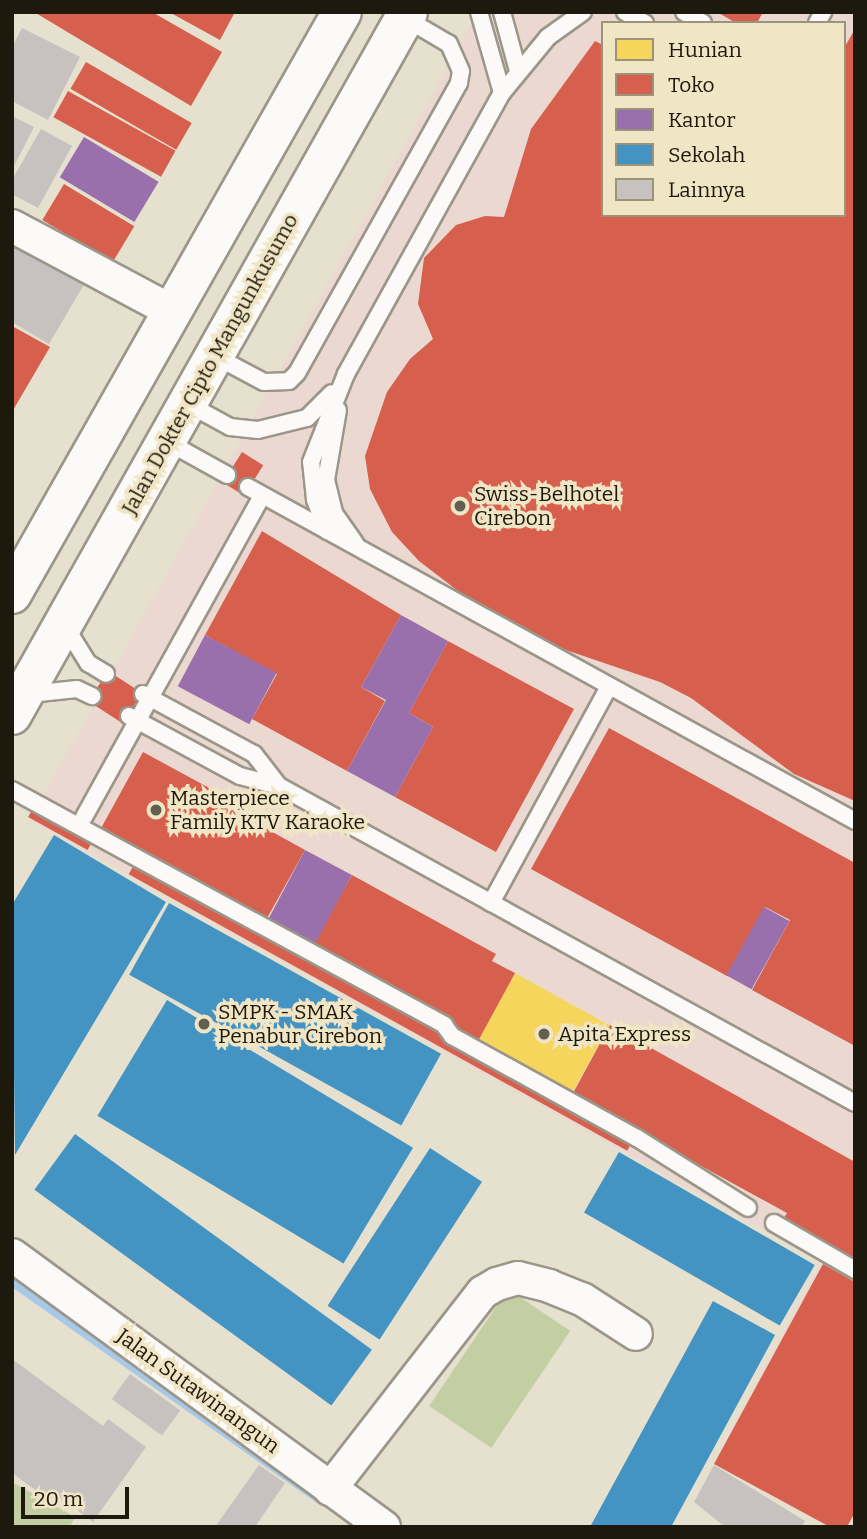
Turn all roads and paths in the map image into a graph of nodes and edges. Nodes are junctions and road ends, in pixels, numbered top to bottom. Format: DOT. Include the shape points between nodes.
graph roads {
  1 [pos="342,12"];
  2 [pos="479,12"];
  3 [pos="502,12"];
  4 [pos="583,12"];
  5 [pos="625,12"];
  6 [pos="684,12"];
  7 [pos="407,15"];
  8 [pos="641,21"];
  9 [pos="700,21"];
  10 [pos="518,71"];
  11 [pos="502,93"];
  12 [pos="12,226"];
  13 [pos="173,312"];
  14 [pos="215,356"];
  15 [pos="346,374"];
  16 [pos="188,404"];
  17 [pos="166,441"];
  18 [pos="227,475"];
  19 [pos="327,531"];
  20 [pos="362,551"];
  21 [pos="12,594"];
  22 [pos="64,624"];
  23 [pos="106,674"];
  24 [pos="610,687"];
  25 [pos="92,696"];
  26 [pos="146,696"];
  27 [pos="18,705"];
  28 [pos="133,718"];
  29 [pos="279,786"];
  30 [pos="12,790"];
  31 [pos="84,817"];
  32 [pos="855,821"];
  33 [pos="491,903"];
  34 [pos="855,1103"];
  35 [pos="748,1208"];
  36 [pos="774,1223"];
  37 [pos="12,1255"];
  38 [pos="855,1270"];
  39 [pos="636,1334"];
  40 [pos="330,1489"];
  41 [pos="384,1527"];
  1 -- 13 [label="main road"];
  2 -- 11 [label="lane"];
  3 -- 10 [label="lane"];
  4 -- 10 [label="lane" via="548,37"];
  5 -- 8 [label="lane"];
  6 -- 9 [label="lane"];
  7 -- 14 [label="main road, Jalan Dokter Cipto Mangunkusumo"];
  7 -- 14 [label="lane" via="449,44 461,71 459,83 297,373 289,381 257,380"];
  10 -- 11 [label="lane"];
  11 -- 15 [label="lane"];
  12 -- 13 [label="street"];
  13 -- 21 [label="main road"];
  14 -- 16 [label="main road, Jalan Dokter Cipto Mangunkusumo"];
  15 -- 16 [label="lane" via="319,409 285,426 239,430"];
  15 -- 19 [label="lane" via="311,462 315,499"];
  15 -- 20 [label="lane" via="326,480 334,513"];
  16 -- 17 [label="main road, Jalan Dokter Cipto Mangunkusumo"];
  17 -- 18 [label="lane"];
  17 -- 22 [label="main road, Jalan Dokter Cipto Mangunkusumo"];
  19 -- 20 [label="lane"];
  19 -- 26 [label="lane" via="255,491"];
  20 -- 24 [label="lane"];
  22 -- 23 [label="lane" via="88,663"];
  22 -- 27 [label="main road, Jalan Dokter Cipto Mangunkusumo"];
  24 -- 32 [label="lane"];
  24 -- 33 [label="lane"];
  25 -- 27 [label="lane" via="69,689"];
  26 -- 28 [label="lane"];
  26 -- 29 [label="lane" via="254,754"];
  28 -- 29 [label="lane" via="240,776"];
  28 -- 31 [label="lane"];
  29 -- 33 [label="lane"];
  30 -- 35 [label="lane" via="444,1026 452,1036 637,1138"];
  33 -- 34 [label="lane"];
  36 -- 38 [label="lane" via="836,1266"];
  37 -- 40 [label="street, Jalan Sutawinangun"];
  39 -- 40 [label="street" via="582,1299 549,1286 518,1278 498,1284 483,1293"];
  40 -- 41 [label="street, Jalan Sutawinangun"];
}
